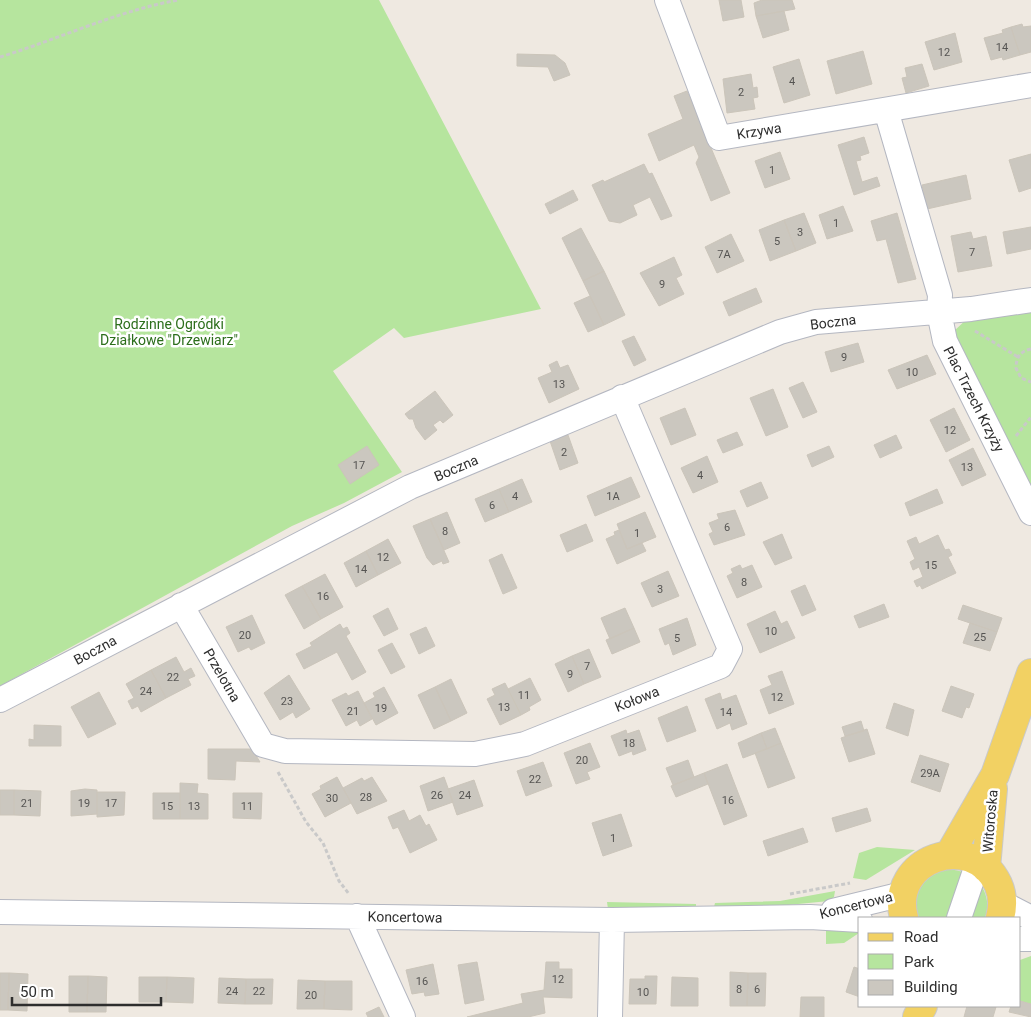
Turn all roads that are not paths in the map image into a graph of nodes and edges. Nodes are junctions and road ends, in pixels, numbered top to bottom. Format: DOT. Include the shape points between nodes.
graph roads {
  1 [pos="667,0"];
  2 [pos="1031,85"];
  3 [pos="886,110"];
  4 [pos="1031,300"];
  5 [pos="939,312"];
  6 [pos="622,397"];
  7 [pos="1031,513"];
  8 [pos="181,605"];
  9 [pos="1030,679"];
  10 [pos="0,700"];
  11 [pos="263,745"];
  12 [pos="994,775"];
  13 [pos="949,855"];
  14 [pos="982,865"];
  15 [pos="358,905"];
  16 [pos="903,906"];
  17 [pos="1001,911"];
  18 [pos="0,912"];
  19 [pos="810,917"];
  20 [pos="960,917"];
  21 [pos="1031,918"];
  22 [pos="612,920"];
  23 [pos="858,920"];
  24 [pos="403,1017"];
  25 [pos="610,1017"];
  1 -- 3 [label="street, Krzywa" via="719,138"];
  2 -- 3 [label="street, Krzywa"];
  3 -- 5 [label="street" via="940,295"];
  4 -- 5 [label="street"];
  5 -- 6 [label="street, Boczna" via="816,322 780,332"];
  5 -- 7 [label="street, Plac Trzech Krzyży" via="945,341"];
  6 -- 8 [label="street, Boczna" via="410,487"];
  6 -- 11 [label="street, Kołowa" via="730,649 721,666 525,744 476,754 285,751"];
  8 -- 10 [label="street, Boczna"];
  8 -- 11 [label="street, Przelotna"];
  9 -- 12 [label="main road, Witoroska"];
  12 -- 13 [label="main road, Witoroska"];
  12 -- 14 [label="main road, Witoroska"];
  13 -- 14 [label="main road" via="964,856"];
  13 -- 16 [label="main road" via="933,858 919,866 909,879"];
  14 -- 17 [label="main road" via="1000,890"];
  14 -- 20 [label="street"];
  15 -- 18 [label="street, Koncertowa"];
  15 -- 22 [label="street, Koncertowa"];
  15 -- 24 [label="street"];
  16 -- 19 [label="street, Koncertowa"];
  17 -- 21 [label="street"];
  19 -- 22 [label="street, Koncertowa"];
  19 -- 23 [label="street, Koncertowa"];
  22 -- 25 [label="street"];
}
